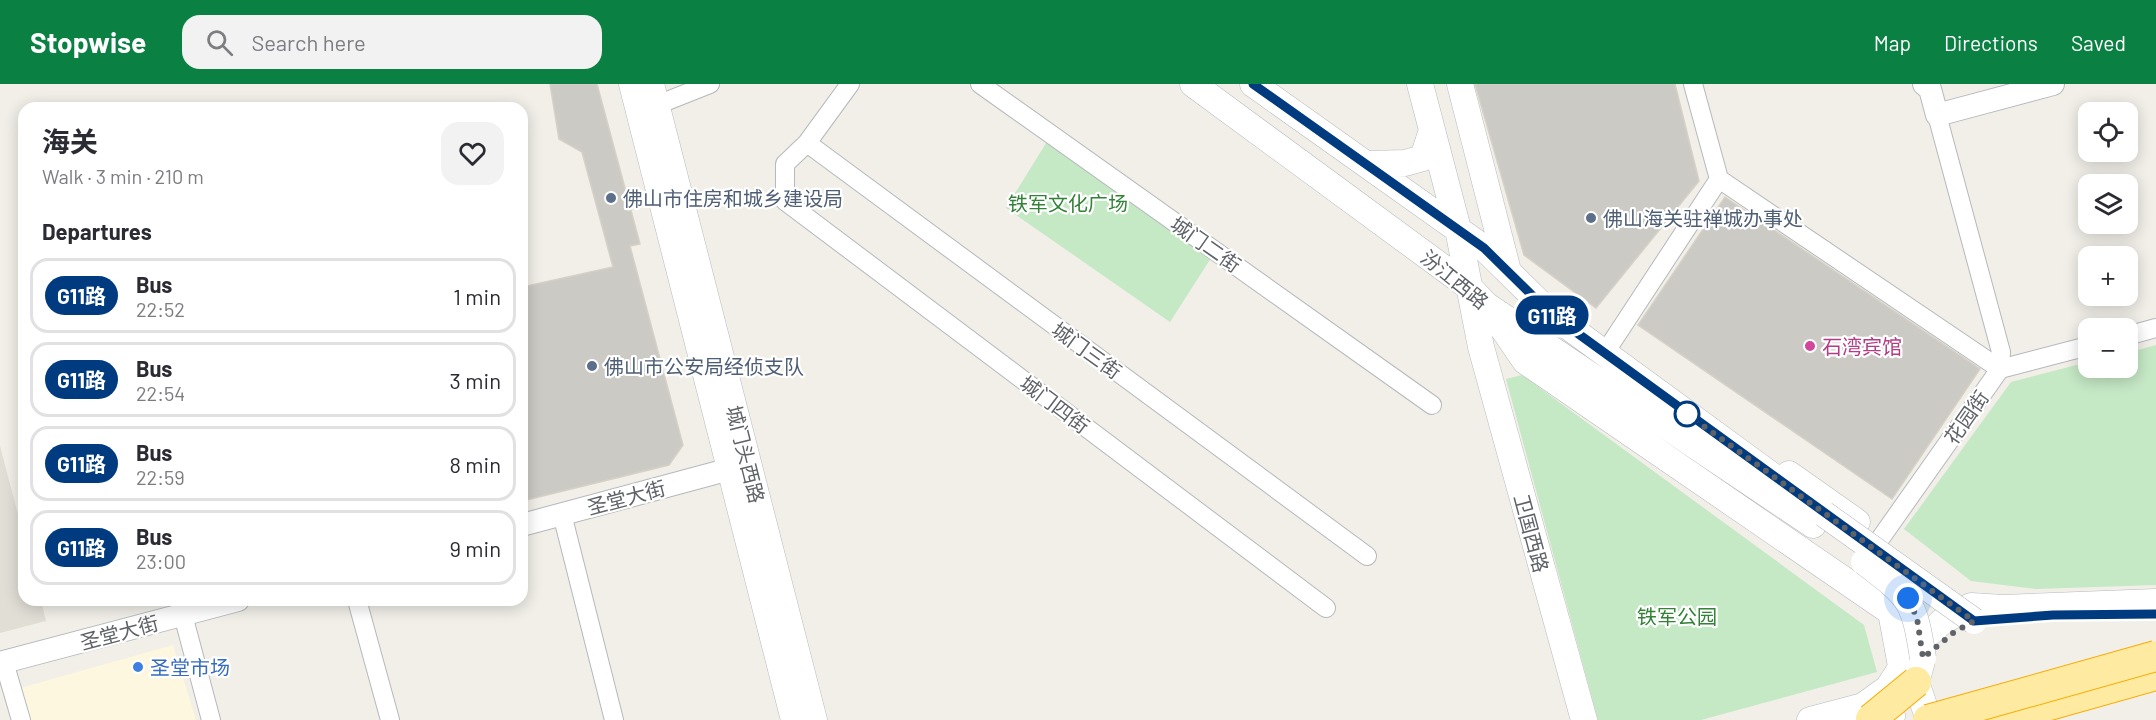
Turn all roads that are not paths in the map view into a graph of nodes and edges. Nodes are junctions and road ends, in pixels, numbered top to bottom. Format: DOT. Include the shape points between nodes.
graph roads {
  1 [pos="632,84"];
  2 [pos="710,84"];
  3 [pos="850,84"];
  4 [pos="980,84"];
  5 [pos="1192,84"];
  6 [pos="1253,84"];
  7 [pos="1420,84"];
  8 [pos="1460,84"];
  9 [pos="1693,84"];
  10 [pos="1924,84"];
  11 [pos="2053,84"];
  12 [pos="654,94"];
  13 [pos="1937,115"];
  14 [pos="1432,130"];
  15 [pos="807,143"];
  16 [pos="1368,164"];
  17 [pos="1719,179"];
  18 [pos="1458,229"];
  19 [pos="1500,241"];
  20 [pos="1508,271"];
  21 [pos="1468,286"];
  22 [pos="1486,305"];
  23 [pos="2156,328"];
  24 [pos="2138,333"];
  25 [pos="1602,345"];
  26 [pos="1481,347"];
  27 [pos="2078,349"];
  28 [pos="2000,369"];
  29 [pos="1432,405"];
  30 [pos="1675,432"];
  31 [pos="1724,466"];
  32 [pos="730,469"];
  33 [pos="1684,469"];
  34 [pos="562,514"];
  35 [pos="1819,520"];
  36 [pos="528,523"];
  37 [pos="1880,539"];
  38 [pos="1367,556"];
  39 [pos="2156,602"];
  40 [pos="216,606"];
  41 [pos="359,606"];
  42 [pos="1326,608"];
  43 [pos="1972,614"];
  44 [pos="183,615"];
  45 [pos="2156,615"];
  46 [pos="2156,656"];
  47 [pos="2,662"];
  48 [pos="1907,673"];
  49 [pos="2156,675"];
  50 [pos="1870,718"];
  51 [pos="21,720"];
  52 [pos="211,720"];
  53 [pos="390,720"];
  54 [pos="614,720"];
  55 [pos="794,720"];
  56 [pos="814,720"];
  57 [pos="1584,720"];
  58 [pos="1810,720"];
  59 [pos="1928,720"];
  60 [pos="1996,720"];
  1 -- 32 [label="main road, 城门头西路"];
  2 -- 12 [label="street"];
  3 -- 15 [label="street"];
  4 -- 29 [label="street, 城门二街"];
  5 -- 21 [label="main road, 汾江西路"];
  6 -- 16 [label="main road, 汾江西路"];
  7 -- 14 [label="main road"];
  8 -- 19 [label="main road"];
  9 -- 17 [label="street"];
  10 -- 13 [label="street" via="1930,90"];
  11 -- 13 [label="street"];
  12 -- 56 [label="main road, 城门头西路"];
  13 -- 28 [label="street" via="2001,352"];
  14 -- 16 [label="main road" via="1423,158 1405,163"];
  14 -- 18 [label="main road"];
  15 -- 38 [label="street, 城门三街"];
  15 -- 42 [label="street, 城门四街" via="785,164 785,201"];
  16 -- 18 [label="main road, 汾江西路"];
  17 -- 25 [label="street"];
  17 -- 28 [label="street"];
  18 -- 20 [label="main road, 汾江西路"];
  18 -- 21 [label="main road"];
  19 -- 20 [label="main road"];
  19 -- 25 [label="main road" via="1528,278"];
  20 -- 22 [label="main road"];
  20 -- 25 [label="main road, 汾江西路" via="1551,314"];
  21 -- 22 [label="main road, 汾江西路"];
  21 -- 26 [label="main road, 卫国西路"];
  22 -- 26 [label="main road"];
  22 -- 30 [label="main road, 汾江西路"];
  22 -- 33 [label="main road" via="1525,361"];
  23 -- 24 [label="street"];
  25 -- 35 [label="main road, 汾江西路"];
  25 -- 37 [label="main road"];
  26 -- 57 [label="main road, 卫国西路"];
  27 -- 28 [label="street, 花园街"];
  28 -- 37 [label="street, 花园街"];
  30 -- 31 [label="main road, 汾江西路"];
  30 -- 33 [label="main road"];
  31 -- 33 [label="main road"];
  31 -- 35 [label="main road, 汾江西路"];
  32 -- 34 [label="street, 圣堂大街"];
  32 -- 55 [label="main road, 城门头西路"];
  33 -- 48 [label="main road" via="1891,612"];
  34 -- 36 [label="street, 圣堂大街"];
  34 -- 54 [label="street"];
  35 -- 43 [label="main road, bridge"];
  35 -- 48 [label="main road, bridge" via="1908,598 1917,618"];
  37 -- 43 [label="main road"];
  39 -- 43 [label="main road" via="2003,608"];
  40 -- 44 [label="street, 圣堂大街"];
  41 -- 53 [label="street"];
  43 -- 45 [label="main road"];
  43 -- 48 [label="main road"];
  44 -- 47 [label="street, 圣堂大街"];
  44 -- 52 [label="street"];
  46 -- 59 [label="highway, bridge"];
  47 -- 51 [label="street"];
  48 -- 50 [label="highway, bridge"];
  48 -- 59 [label="main road"];
  49 -- 60 [label="highway"];
  50 -- 58 [label="main road"];
}
